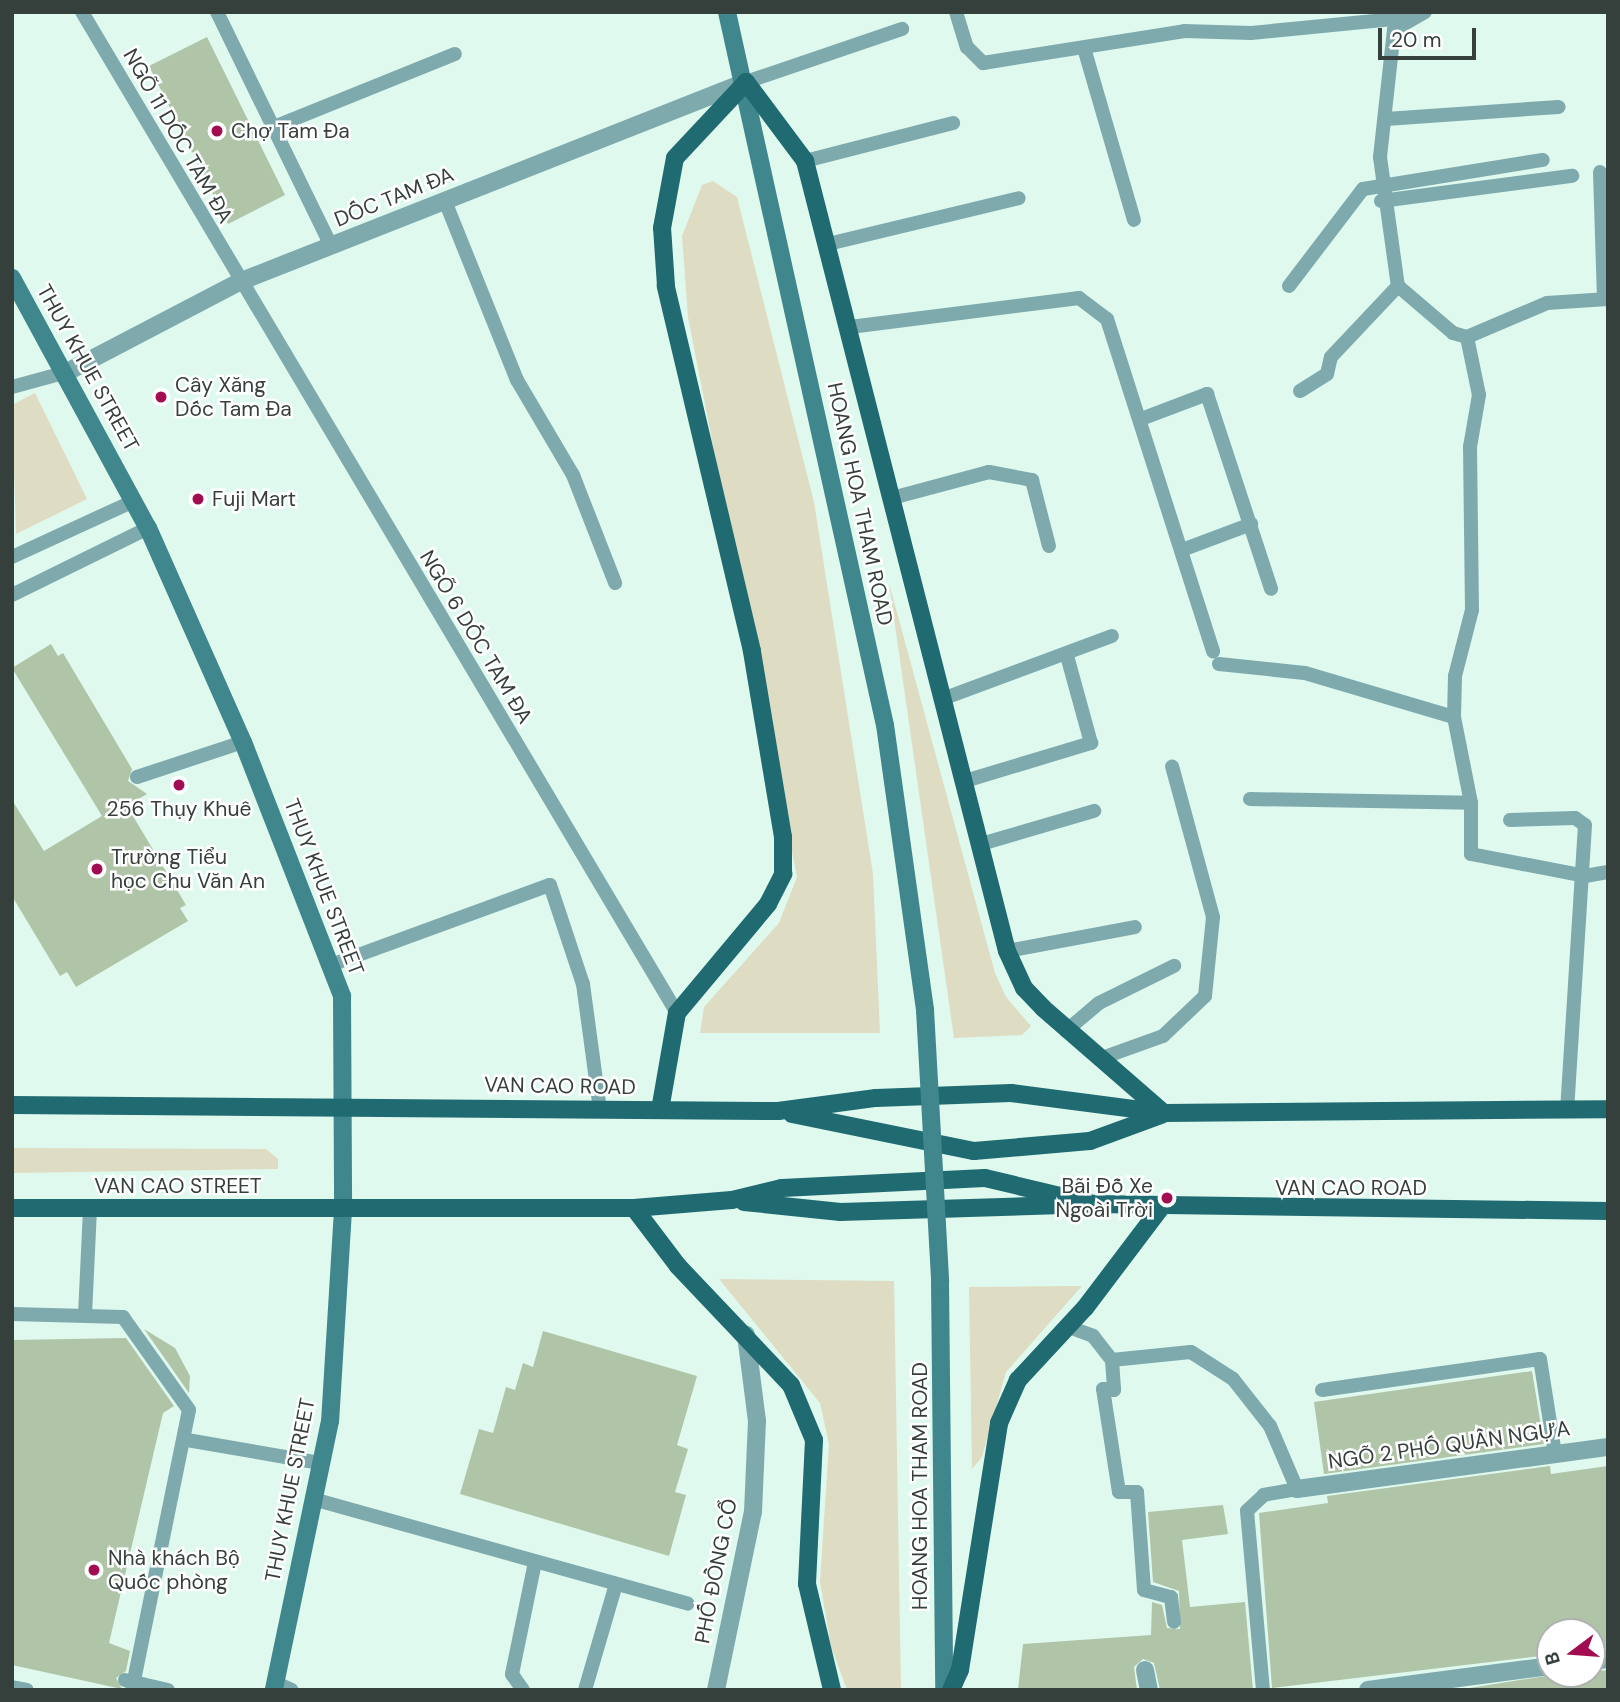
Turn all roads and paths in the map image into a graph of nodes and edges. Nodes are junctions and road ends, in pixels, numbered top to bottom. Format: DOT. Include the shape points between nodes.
graph roads {
  1 [pos="82,12"];
  2 [pos="217,12"];
  3 [pos="727,12"];
  4 [pos="956,12"];
  5 [pos="1425,14"];
  6 [pos="902,29"];
  7 [pos="1084,48"];
  8 [pos="455,54"];
  9 [pos="746,82"];
  10 [pos="1559,107"];
  11 [pos="1386,119"];
  12 [pos="953,123"];
  13 [pos="274,127"];
  14 [pos="1543,160"];
  15 [pos="805,161"];
  16 [pos="1600,172"];
  17 [pos="1572,176"];
  18 [pos="1381,184"];
  19 [pos="1019,198"];
  20 [pos="445,201"];
  21 [pos="1381,201"];
  22 [pos="1134,220"];
  23 [pos="828,244"];
  24 [pos="331,246"];
  25 [pos="12,278"];
  26 [pos="239,282"];
  27 [pos="1289,286"];
  28 [pos="1398,286"];
  29 [pos="1606,299"];
  30 [pos="850,327"];
  31 [pos="1466,337"];
  32 [pos="67,372"];
  33 [pos="12,387"];
  34 [pos="1300,391"];
  35 [pos="1141,419"];
  36 [pos="892,498"];
  37 [pos="134,501"];
  38 [pos="1251,524"];
  39 [pos="148,528"];
  40 [pos="1049,546"];
  41 [pos="1182,550"];
  42 [pos="12,557"];
  43 [pos="615,583"];
  44 [pos="1271,589"];
  45 [pos="12,595"];
  46 [pos="1112,636"];
  47 [pos="1067,656"];
  48 [pos="945,698"];
  49 [pos="1454,717"];
  50 [pos="243,742"];
  51 [pos="1172,766"];
  52 [pos="137,777"];
  53 [pos="965,781"];
  54 [pos="1250,799"];
  55 [pos="1471,803"];
  56 [pos="1094,811"];
  57 [pos="1510,820"];
  58 [pos="981,844"];
  59 [pos="1608,872"];
  60 [pos="1585,876"];
  61 [pos="1135,927"];
  62 [pos="1007,951"];
  63 [pos="331,965"];
  64 [pos="1174,966"];
  65 [pos="677,1013"];
  66 [pos="1066,1031"];
  67 [pos="1099,1059"];
  68 [pos="12,1105"];
  69 [pos="342,1108"];
  70 [pos="600,1109"];
  71 [pos="1608,1109"];
  72 [pos="660,1110"];
  73 [pos="1567,1110"];
  74 [pos="778,1111"];
  75 [pos="1164,1113"];
  76 [pos="732,1200"];
  77 [pos="1094,1204"];
  78 [pos="12,1208"];
  79 [pos="635,1208"];
  80 [pos="90,1209"];
  81 [pos="1160,1209"];
  82 [pos="343,1210"];
  83 [pos="1608,1211"];
  84 [pos="12,1314"];
  85 [pos="85,1315"];
  86 [pos="1066,1326"];
  87 [pos="746,1335"];
  88 [pos="1112,1360"];
  89 [pos="1322,1390"];
  90 [pos="187,1440"];
  91 [pos="1608,1447"];
  92 [pos="1555,1454"];
  93 [pos="320,1464"];
  94 [pos="1297,1489"];
  95 [pos="313,1499"];
  96 [pos="535,1562"];
  97 [pos="616,1584"];
  98 [pos="688,1604"];
  99 [pos="1174,1622"];
  100 [pos="1536,1668"];
  101 [pos="1145,1670"];
  102 [pos="130,1684"];
  103 [pos="12,1687"];
  104 [pos="281,1688"];
  105 [pos="27,1690"];
  106 [pos="169,1690"];
  107 [pos="523,1690"];
  108 [pos="585,1690"];
  109 [pos="716,1690"];
  110 [pos="832,1690"];
  111 [pos="944,1690"];
  112 [pos="951,1690"];
  113 [pos="1149,1690"];
  114 [pos="1263,1690"];
  115 [pos="1367,1690"];
  1 -- 26 [label="lane, NGÕ 11 DỐC TAM ĐA"];
  2 -- 13 [label="lane"];
  3 -- 9 [label="main road, HOANG HOA THAM ROAD"];
  4 -- 7 [label="lane" via="967,47 983,64"];
  5 -- 7 [label="lane" via="1251,33 1184,31"];
  5 -- 11 [label="lane" via="1394,30"];
  6 -- 9 [label="lane"];
  7 -- 22 [label="lane"];
  8 -- 13 [label="lane"];
  9 -- 15 [label="main road"];
  9 -- 20 [label="street, DỐC TAM ĐA"];
  9 -- 65 [label="main road" via="675,158 662,228 666,286 752,651 783,837 783,874 768,904"];
  9 -- 111 [label="main road, HOANG HOA THAM ROAD, bridge" via="885,725 925,1010 940,1282"];
  10 -- 11 [label="lane"];
  11 -- 18 [label="lane"];
  12 -- 15 [label="lane"];
  13 -- 24 [label="lane"];
  14 -- 18 [label="lane"];
  15 -- 23 [label="main road"];
  16 -- 29 [label="lane"];
  17 -- 21 [label="lane"];
  18 -- 21 [label="lane"];
  18 -- 27 [label="lane" via="1363,189"];
  19 -- 23 [label="lane"];
  20 -- 24 [label="street, DỐC TAM ĐA"];
  20 -- 43 [label="lane" via="517,380 573,475"];
  21 -- 28 [label="lane"];
  23 -- 30 [label="main road"];
  24 -- 26 [label="street, DỐC TAM ĐA"];
  25 -- 32 [label="main road, THUY KHUE STREET"];
  26 -- 32 [label="street, DỐC TAM ĐA"];
  26 -- 65 [label="lane, NGÕ 6 DỐC TAM ĐA"];
  28 -- 31 [label="lane" via="1453,333"];
  28 -- 34 [label="lane" via="1331,357 1327,374"];
  29 -- 31 [label="lane" via="1548,303"];
  30 -- 35 [label="lane" via="1079,299 1107,319"];
  30 -- 36 [label="main road"];
  31 -- 49 [label="lane" via="1479,395 1470,447 1472,610 1455,676"];
  32 -- 33 [label="lane"];
  32 -- 37 [label="main road, THUY KHUE STREET"];
  35 -- 38 [label="lane" via="1207,394"];
  35 -- 41 [label="lane"];
  36 -- 40 [label="lane" via="989,472 1032,480"];
  36 -- 48 [label="main road"];
  37 -- 39 [label="main road, THUY KHUE STREET"];
  37 -- 42 [label="lane"];
  38 -- 41 [label="lane"];
  38 -- 44 [label="lane"];
  39 -- 45 [label="lane"];
  39 -- 50 [label="main road, THUY KHUE STREET"];
  41 -- 49 [label="lane" via="1216,658 1305,673"];
  46 -- 47 [label="lane"];
  47 -- 48 [label="lane"];
  47 -- 53 [label="lane" via="1091,743"];
  48 -- 53 [label="main road"];
  49 -- 55 [label="lane"];
  50 -- 52 [label="lane"];
  50 -- 63 [label="main road, THUY KHUE STREET"];
  51 -- 67 [label="lane" via="1213,917 1205,996 1163,1036"];
  53 -- 58 [label="main road"];
  54 -- 55 [label="lane"];
  55 -- 60 [label="lane" via="1471,854"];
  56 -- 58 [label="lane"];
  57 -- 60 [label="lane" via="1575,818 1585,825"];
  58 -- 62 [label="main road"];
  59 -- 60 [label="lane"];
  60 -- 73 [label="lane"];
  61 -- 62 [label="lane"];
  62 -- 66 [label="main road" via="1024,988"];
  63 -- 69 [label="main road, THUY KHUE STREET" via="342,996"];
  63 -- 70 [label="lane" via="550,885 583,984"];
  64 -- 66 [label="lane" via="1099,1003"];
  65 -- 72 [label="main road"];
  66 -- 67 [label="main road"];
  67 -- 75 [label="main road"];
  68 -- 69 [label="main road"];
  69 -- 70 [label="main road, VAN CAO ROAD"];
  69 -- 82 [label="main road, THUY KHUE STREET"];
  70 -- 72 [label="main road, VAN CAO ROAD"];
  71 -- 73 [label="main road, VAN CAO ROAD"];
  72 -- 74 [label="main road, VAN CAO ROAD"];
  73 -- 75 [label="main road, VAN CAO ROAD"];
  74 -- 75 [label="main road, VAN CAO ROAD" via="876,1098 1011,1093"];
  74 -- 75 [label="main road, VAN CAO ROAD" via="974,1151 1090,1141"];
  76 -- 77 [label="main road, VAN CAO ROAD" via="840,1212"];
  76 -- 77 [label="main road, VAN CAO ROAD" via="782,1188 985,1178"];
  76 -- 79 [label="main road, VAN CAO ROAD"];
  77 -- 81 [label="main road, VAN CAO ROAD"];
  78 -- 80 [label="main road, VAN CAO STREET"];
  79 -- 82 [label="main road, VAN CAO ROAD"];
  79 -- 87 [label="main road" via="678,1266"];
  80 -- 82 [label="main road, VAN CAO STREET"];
  80 -- 85 [label="lane"];
  81 -- 83 [label="main road, VAN CAO ROAD"];
  81 -- 86 [label="main road"];
  82 -- 93 [label="main road, THUY KHUE STREET" via="330,1421"];
  84 -- 85 [label="lane"];
  85 -- 90 [label="lane" via="123,1317 189,1410"];
  86 -- 88 [label="lane" via="1093,1336"];
  86 -- 112 [label="main road" via="1018,1380 999,1423 960,1670"];
  87 -- 109 [label="street, PHỐ ĐỒNG CỔ" via="757,1421 753,1512"];
  87 -- 110 [label="main road" via="791,1385 814,1440 807,1584"];
  88 -- 94 [label="lane" via="1191,1352 1233,1379 1270,1426"];
  88 -- 99 [label="lane" via="1114,1390 1103,1389 1119,1492 1137,1492 1144,1590 1171,1597"];
  89 -- 92 [label="lane" via="1540,1359"];
  90 -- 93 [label="lane"];
  90 -- 102 [label="lane"];
  91 -- 92 [label="street, NGÕ 2 PHỐ QUẦN NGỰA"];
  92 -- 94 [label="street, NGÕ 2 PHỐ QUẦN NGỰA"];
  93 -- 95 [label="main road, THUY KHUE STREET"];
  94 -- 114 [label="lane" via="1264,1495 1247,1511"];
  95 -- 96 [label="lane"];
  95 -- 104 [label="main road, THUY KHUE STREET"];
  96 -- 97 [label="lane"];
  96 -- 107 [label="lane" via="512,1674"];
  97 -- 98 [label="lane"];
  97 -- 108 [label="lane"];
  100 -- 115 [label="street"];
  101 -- 113 [label="street"];
  102 -- 106 [label="lane"];
  103 -- 105 [label="lane"];
}
